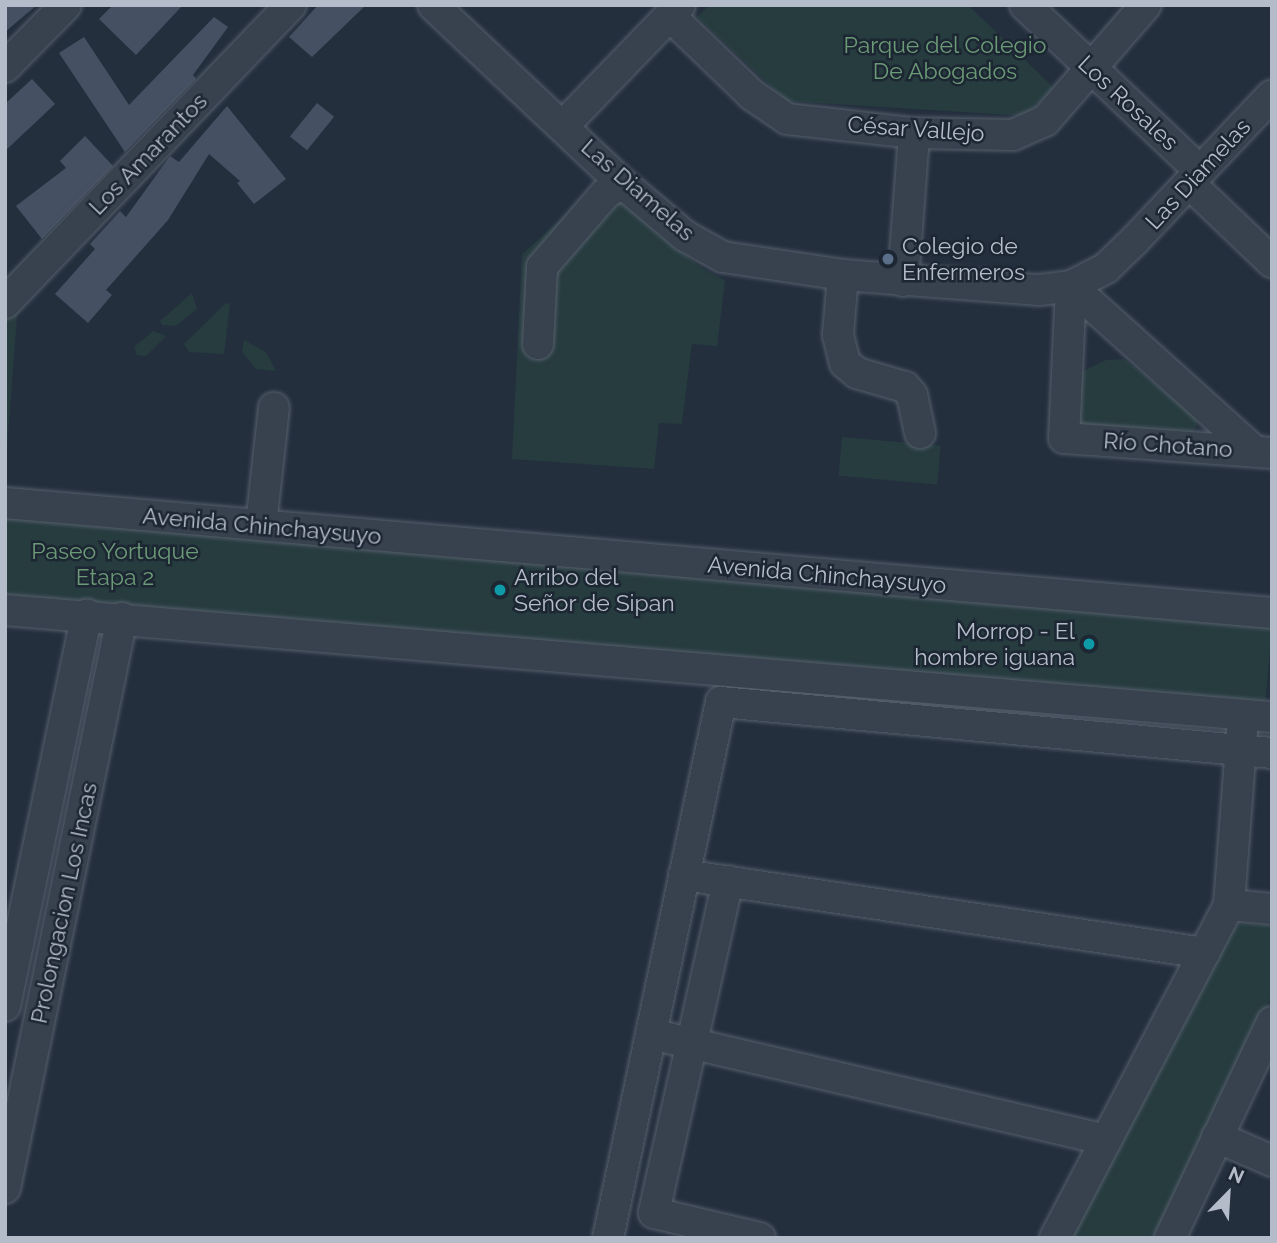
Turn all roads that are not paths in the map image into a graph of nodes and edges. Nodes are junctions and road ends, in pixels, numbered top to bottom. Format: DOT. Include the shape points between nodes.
graph roads {
  1 [pos="66,5"];
  2 [pos="290,5"];
  3 [pos="1025,5"];
  4 [pos="1146,5"];
  5 [pos="446,9"];
  6 [pos="675,11"];
  7 [pos="5,67"];
  8 [pos="1091,68"];
  9 [pos="1272,95"];
  10 [pos="564,125"];
  11 [pos="914,133"];
  12 [pos="1195,177"];
  13 [pos="622,183"];
  14 [pos="1272,262"];
  15 [pos="843,275"];
  16 [pos="904,281"];
  17 [pos="1071,286"];
  18 [pos="5,303"];
  19 [pos="538,344"];
  20 [pos="274,408"];
  21 [pos="920,433"];
  22 [pos="1267,452"];
  23 [pos="5,503"];
  24 [pos="261,525"];
  25 [pos="5,610"];
  26 [pos="1272,613"];
  27 [pos="86,615"];
  28 [pos="122,618"];
  29 [pos="1257,716"];
  30 [pos="1240,750"];
  31 [pos="1272,753"];
  32 [pos="684,875"];
  33 [pos="728,881"];
  34 [pos="1229,905"];
  35 [pos="1272,909"];
  36 [pos="1204,953"];
  37 [pos="5,1006"];
  38 [pos="1272,1022"];
  39 [pos="651,1034"];
  40 [pos="692,1044"];
  41 [pos="1217,1137"];
  42 [pos="1106,1140"];
  43 [pos="1272,1161"];
  44 [pos="5,1188"];
  45 [pos="608,1238"];
  46 [pos="760,1238"];
  47 [pos="1055,1238"];
  48 [pos="1170,1238"];
  1 -- 7 [label="street"];
  2 -- 18 [label="street, Los Amarantos"];
  3 -- 8 [label="street, Los Rosales"];
  4 -- 8 [label="street, César Vallejo"];
  5 -- 10 [label="street, Las Diamelas"];
  6 -- 10 [label="street"];
  6 -- 11 [label="street, César Vallejo" via="752,95 787,119"];
  8 -- 11 [label="street, César Vallejo" via="1045,121 1013,135"];
  8 -- 12 [label="street, Los Rosales"];
  9 -- 12 [label="street, Las Diamelas"];
  10 -- 13 [label="street, Las Diamelas"];
  11 -- 16 [label="street"];
  12 -- 14 [label="street, Los Rosales"];
  12 -- 17 [label="street, Las Diamelas" via="1105,268"];
  13 -- 15 [label="street, Las Diamelas" via="685,236 723,257"];
  13 -- 19 [label="street" via="606,194 542,267"];
  15 -- 16 [label="street, Las Diamelas"];
  15 -- 21 [label="street" via="838,335 845,363 857,373 905,387 912,395"];
  16 -- 17 [label="street, Las Diamelas" via="1039,290"];
  17 -- 22 [label="street"];
  17 -- 22 [label="street, Río Chotano" via="1064,438"];
  20 -- 24 [label="street"];
  23 -- 24 [label="street, Avenida Chinchaysuyo"];
  24 -- 26 [label="street, Avenida Chinchaysuyo"];
  25 -- 27 [label="street"];
  27 -- 28 [label="street"];
  27 -- 37 [label="street, Prolongacion Los Incas"];
  28 -- 29 [label="street"];
  28 -- 44 [label="street, Prolongacion Los Incas"];
  29 -- 30 [label="street"];
  30 -- 31 [label="street"];
  30 -- 32 [label="street" via="721,702"];
  30 -- 34 [label="street"];
  32 -- 33 [label="street"];
  32 -- 39 [label="street"];
  33 -- 36 [label="street"];
  33 -- 40 [label="street"];
  34 -- 35 [label="street"];
  34 -- 36 [label="street"];
  36 -- 42 [label="street"];
  38 -- 41 [label="street"];
  39 -- 40 [label="street"];
  39 -- 45 [label="street"];
  40 -- 42 [label="street"];
  40 -- 46 [label="street" via="654,1213"];
  41 -- 43 [label="street"];
  41 -- 48 [label="street"];
  42 -- 47 [label="street"];
}
